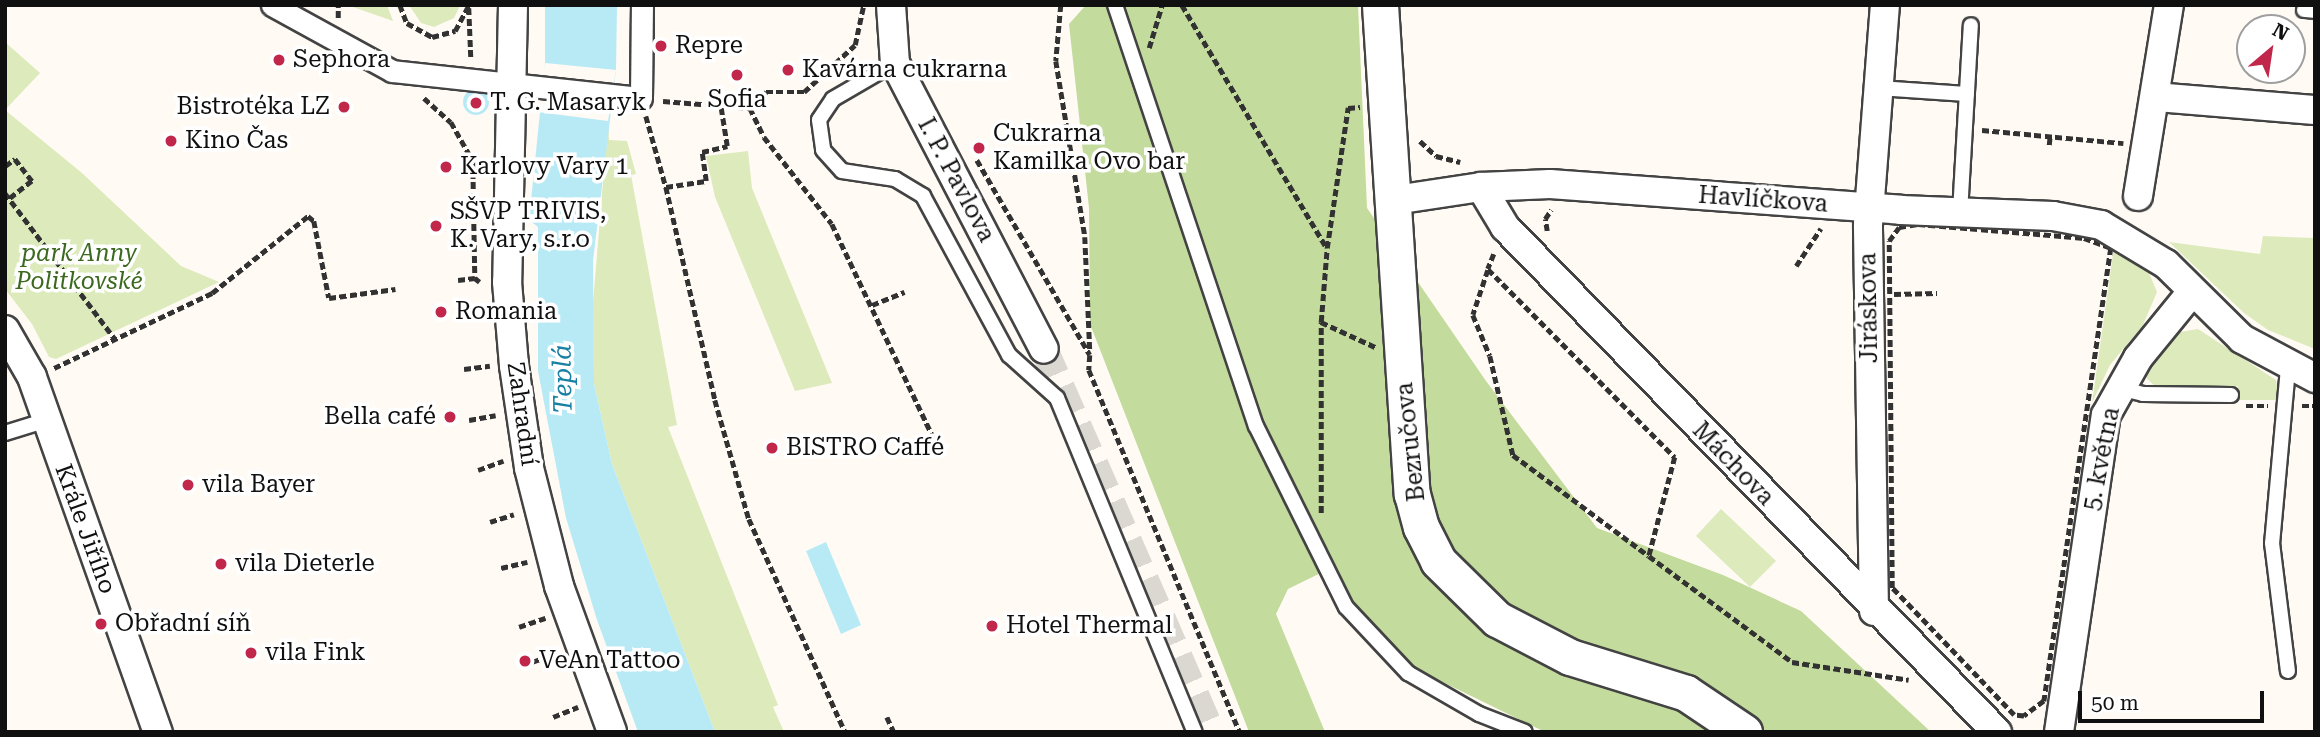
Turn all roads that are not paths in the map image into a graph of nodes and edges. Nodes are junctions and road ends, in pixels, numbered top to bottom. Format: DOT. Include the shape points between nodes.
graph roads {
  1 [pos="272,5"];
  2 [pos="513,5"];
  3 [pos="642,5"];
  4 [pos="891,5"];
  5 [pos="1115,5"];
  6 [pos="1380,5"];
  7 [pos="1885,5"];
  8 [pos="2169,5"];
  9 [pos="1971,25"];
  10 [pos="895,63"];
  11 [pos="512,84"];
  12 [pos="1878,88"];
  13 [pos="1967,94"];
  14 [pos="2156,97"];
  15 [pos="2315,110"];
  16 [pos="1477,175"];
  17 [pos="2138,196"];
  18 [pos="1395,200"];
  19 [pos="1869,207"];
  20 [pos="1960,213"];
  21 [pos="2190,293"];
  22 [pos="5,330"];
  23 [pos="1044,349"];
  24 [pos="2288,368"];
  25 [pos="2315,378"];
  26 [pos="2119,388"];
  27 [pos="2236,400"];
  28 [pos="47,420"];
  29 [pos="5,433"];
  30 [pos="1874,611"];
  31 [pos="2288,671"];
  32 [pos="158,732"];
  33 [pos="612,732"];
  34 [pos="1195,732"];
  35 [pos="1525,732"];
  36 [pos="1744,732"];
  37 [pos="1997,732"];
  38 [pos="2059,732"];
  1 -- 11 [label="street" via="392,71"];
  2 -- 11 [label="street, Zahradní"];
  3 -- 11 [label="street" via="641,98"];
  4 -- 10 [label="street, I. P. Pavlova"];
  5 -- 35 [label="lane" via="1256,426 1346,607 1408,673 1479,714"];
  6 -- 18 [label="street, Bezručova"];
  7 -- 12 [label="street, Jiráskova"];
  8 -- 14 [label="street"];
  9 -- 13 [label="lane"];
  10 -- 23 [label="street, I. P. Pavlova"];
  10 -- 34 [label="lane" via="849,87 826,108 819,120 823,150 842,171 895,180 923,196 1009,355 1057,398"];
  11 -- 33 [label="street, Zahradní" via="507,282 528,468 559,586"];
  12 -- 13 [label="lane"];
  12 -- 19 [label="street, Jiráskova"];
  13 -- 20 [label="lane"];
  14 -- 15 [label="street"];
  14 -- 17 [label="street"];
  16 -- 18 [label="street, Havlíčkova"];
  16 -- 19 [label="street, Havlíčkova"];
  16 -- 30 [label="street, Máchova" via="1505,227"];
  18 -- 36 [label="street, Bezručova" via="1412,494 1421,527 1438,561 1497,619 1536,642 1686,693"];
  19 -- 20 [label="street, Havlíčkova"];
  19 -- 30 [label="street, Jiráskova"];
  20 -- 21 [label="street, Havlíčkova" via="2053,216 2101,225 2166,264"];
  21 -- 24 [label="street" via="2242,340"];
  21 -- 26 [label="street, 5. května"];
  22 -- 28 [label="street, Krále Jiřího" via="32,377"];
  24 -- 25 [label="street"];
  24 -- 31 [label="lane" via="2272,543"];
  26 -- 27 [label="lane" via="2143,394"];
  26 -- 38 [label="street, 5. května" via="2106,415"];
  28 -- 29 [label="lane"];
  28 -- 32 [label="street, Krále Jiřího"];
  30 -- 37 [label="street, Máchova"];
}
